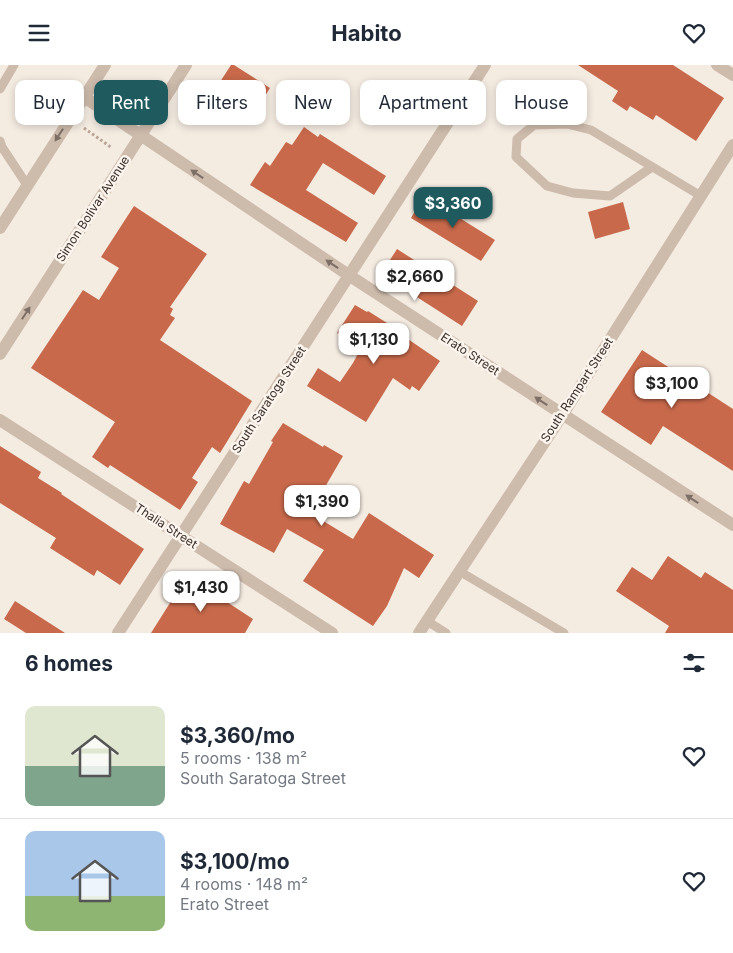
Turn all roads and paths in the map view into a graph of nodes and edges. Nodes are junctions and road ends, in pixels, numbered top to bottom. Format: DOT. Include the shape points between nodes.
graph roads {
  1 [pos="14,65"];
  2 [pos="104,65"];
  3 [pos="186,65"];
  4 [pos="485,65"];
  5 [pos="716,65"];
  6 [pos="733,75"];
  7 [pos="0,89"];
  8 [pos="84,97"];
  9 [pos="66,125"];
  10 [pos="81,125"];
  11 [pos="140,136"];
  12 [pos="0,141"];
  13 [pos="733,145"];
  14 [pos="113,149"];
  15 [pos="652,167"];
  16 [pos="27,185"];
  17 [pos="701,196"];
  18 [pos="0,228"];
  19 [pos="350,276"];
  20 [pos="0,354"];
  21 [pos="562,414"];
  22 [pos="0,420"];
  23 [pos="733,525"];
  24 [pos="180,535"];
  25 [pos="459,571"];
  26 [pos="427,621"];
  27 [pos="118,633"];
  28 [pos="332,633"];
  29 [pos="419,633"];
  30 [pos="446,633"];
  31 [pos="564,633"];
  1 -- 7 [label="lane"];
  2 -- 8 [label="street"];
  3 -- 11 [label="street, Simon Bolivar Avenue"];
  4 -- 19 [label="street, South Saratoga Street"];
  5 -- 6 [label="street"];
  8 -- 11 [label="street, Erato Street"];
  9 -- 16 [label="street, one-way"];
  10 -- 14 [label="path"];
  19 -- 11 [label="street, Erato Street, one-way"];
  20 -- 11 [label="street, Simon Bolivar Avenue, one-way"];
  12 -- 16 [label="lane"];
  13 -- 17 [label="street, South Rampart Street"];
  15 -- 15 [label="lane" via="591,130 567,123 534,125 518,139 516,157 532,173 547,186 573,193 610,196"];
  15 -- 17 [label="lane"];
  16 -- 18 [label="street"];
  17 -- 21 [label="street, South Rampart Street"];
  21 -- 19 [label="street, Erato Street, one-way"];
  19 -- 24 [label="street, South Saratoga Street"];
  23 -- 21 [label="street, Erato Street, one-way"];
  21 -- 25 [label="street, South Rampart Street"];
  22 -- 24 [label="street, Thalia Street"];
  24 -- 27 [label="street, South Saratoga Street"];
  24 -- 28 [label="street, Thalia Street"];
  25 -- 26 [label="street, South Rampart Street"];
  25 -- 31 [label="lane"];
  26 -- 29 [label="street, South Rampart Street"];
  26 -- 30 [label="lane"];
}
